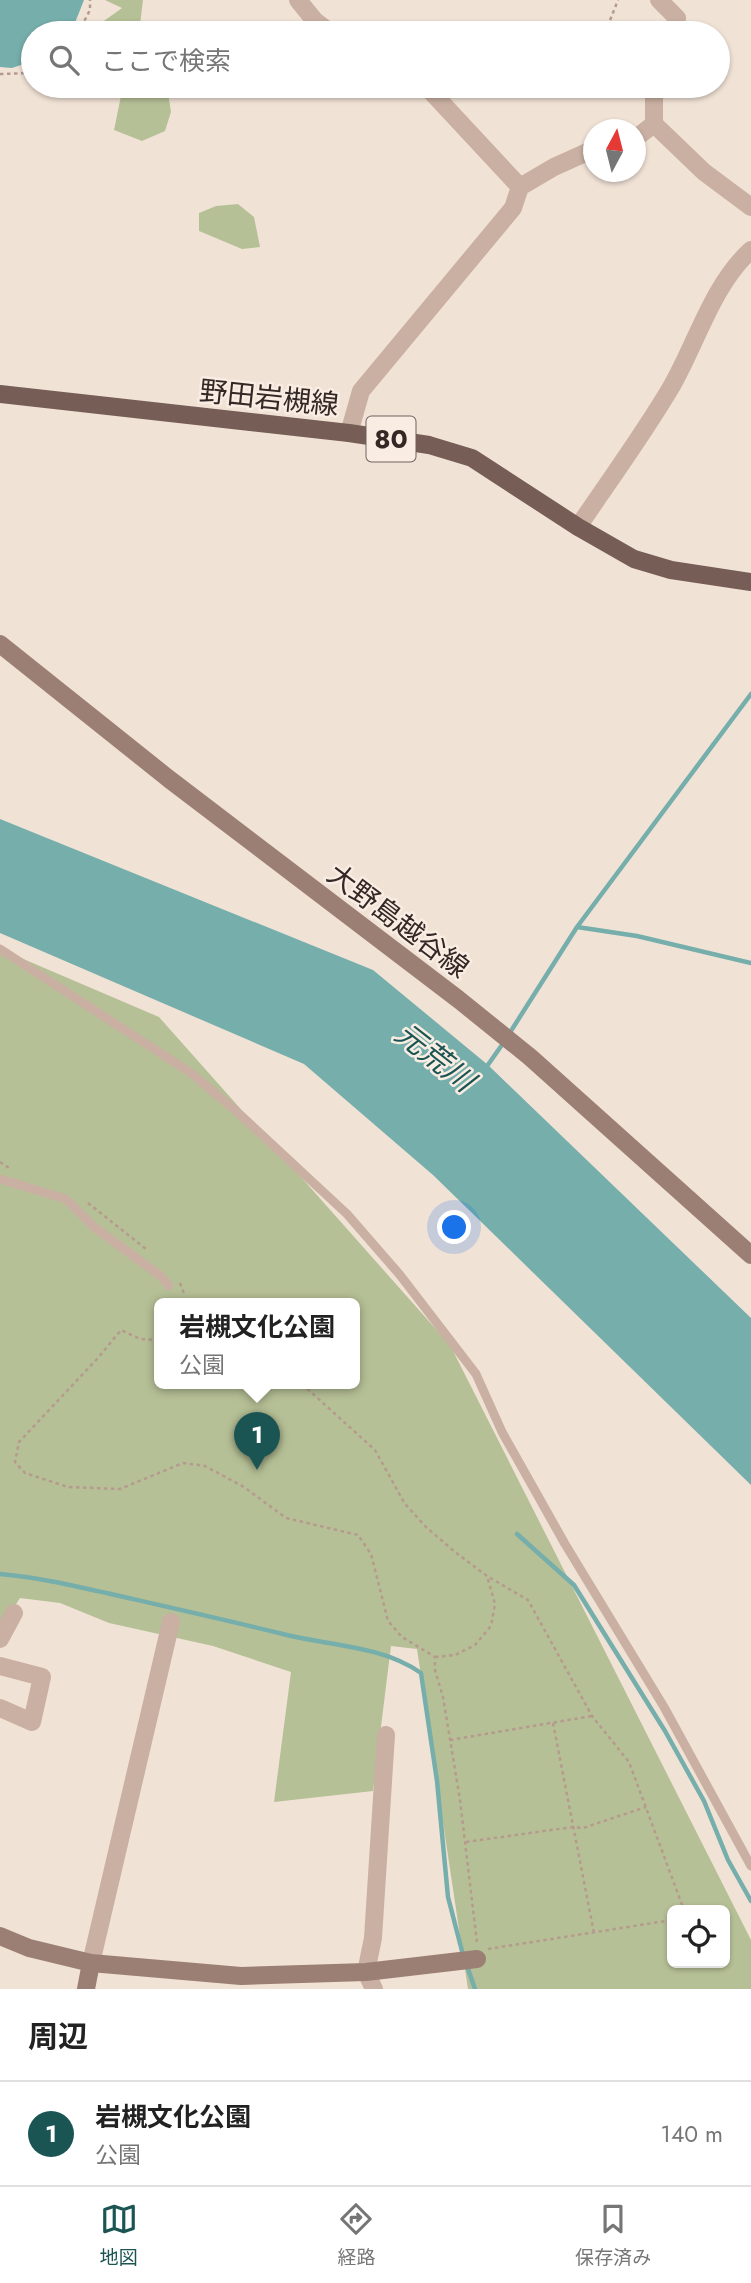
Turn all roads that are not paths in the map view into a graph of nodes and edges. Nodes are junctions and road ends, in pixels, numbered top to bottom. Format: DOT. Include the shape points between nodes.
graph roads {
  1 [pos="298,0"];
  2 [pos="659,0"];
  3 [pos="315,21"];
  4 [pos="676,21"];
  5 [pos="437,98"];
  6 [pos="654,98"];
  7 [pos="654,124"];
  8 [pos="646,130"];
  9 [pos="583,154"];
  10 [pos="520,187"];
  11 [pos="751,207"];
  12 [pos="751,250"];
  13 [pos="0,394"];
  14 [pos="349,433"];
  15 [pos="578,527"];
  16 [pos="751,582"];
  17 [pos="0,644"];
  18 [pos="0,949"];
  19 [pos="0,1180"];
  20 [pos="751,1255"];
  21 [pos="169,1286"];
  22 [pos="14,1613"];
  23 [pos="172,1622"];
  24 [pos="0,1639"];
  25 [pos="0,1666"];
  26 [pos="0,1708"];
  27 [pos="386,1735"];
  28 [pos="751,1866"];
  29 [pos="0,1936"];
  30 [pos="477,1959"];
  31 [pos="91,1963"];
  32 [pos="370,1981"];
  33 [pos="86,1989"];
  1 -- 3 [label="street"];
  2 -- 4 [label="street"];
  5 -- 10 [label="street"];
  6 -- 7 [label="street"];
  7 -- 8 [label="street"];
  7 -- 11 [label="street" via="704,173"];
  9 -- 10 [label="street"];
  10 -- 14 [label="street" via="513,208 361,391"];
  12 -- 15 [label="street" via="717,295 670,388"];
  13 -- 14 [label="main road, 野田岩槻線 / 80"];
  14 -- 15 [label="main road, 野田岩槻線 / 80" via="429,445 472,458"];
  15 -- 16 [label="main road, 野田岩槻線 / 80" via="634,559 671,570"];
  17 -- 20 [label="main road, 大野島越谷線" via="530,1057"];
  18 -- 28 [label="lane" via="191,1073 347,1214 400,1275 476,1374 502,1432 565,1545 664,1707"];
  19 -- 21 [label="lane" via="66,1199"];
  22 -- 24 [label="street"];
  23 -- 31 [label="street"];
  25 -- 26 [label="street" via="42,1677 32,1722"];
  27 -- 32 [label="street"];
  29 -- 31 [label="main road"];
  30 -- 32 [label="main road"];
  31 -- 32 [label="main road"];
  31 -- 33 [label="main road"];
}
